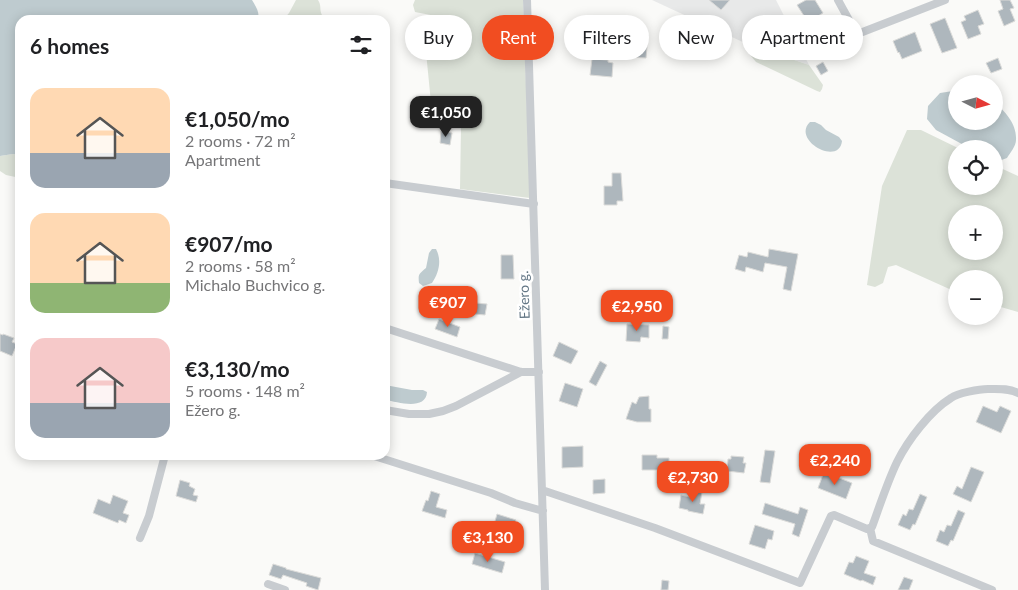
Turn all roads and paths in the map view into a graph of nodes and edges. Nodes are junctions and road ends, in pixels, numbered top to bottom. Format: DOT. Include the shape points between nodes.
graph roads {
  1 [pos="528,0"];
  2 [pos="838,0"];
  3 [pos="945,0"];
  4 [pos="390,183"];
  5 [pos="534,204"];
  6 [pos="390,330"];
  7 [pos="521,372"];
  8 [pos="539,372"];
  9 [pos="1018,393"];
  10 [pos="390,411"];
  11 [pos="164,460"];
  12 [pos="387,460"];
  13 [pos="542,490"];
  14 [pos="543,511"];
  15 [pos="870,528"];
  16 [pos="140,538"];
  17 [pos="268,584"];
  18 [pos="285,590"];
  19 [pos="545,590"];
  20 [pos="992,590"];
  1 -- 5 [label="street, Ežero g."];
  2 -- 3 [label="street" via="855,31 860,33"];
  4 -- 5 [label="street"];
  5 -- 8 [label="street, Ežero g."];
  6 -- 7 [label="street"];
  7 -- 8 [label="street"];
  7 -- 10 [label="street" via="443,411 409,414"];
  8 -- 13 [label="street, Ežero g."];
  9 -- 15 [label="street" via="980,389 952,396 929,416 897,461"];
  11 -- 16 [label="street"];
  12 -- 14 [label="street"];
  13 -- 14 [label="street, Ežero g."];
  13 -- 15 [label="street" via="655,528 800,583 831,516"];
  14 -- 19 [label="street, Ežero g."];
  15 -- 20 [label="street" via="873,541"];
  17 -- 18 [label="street"];
}
